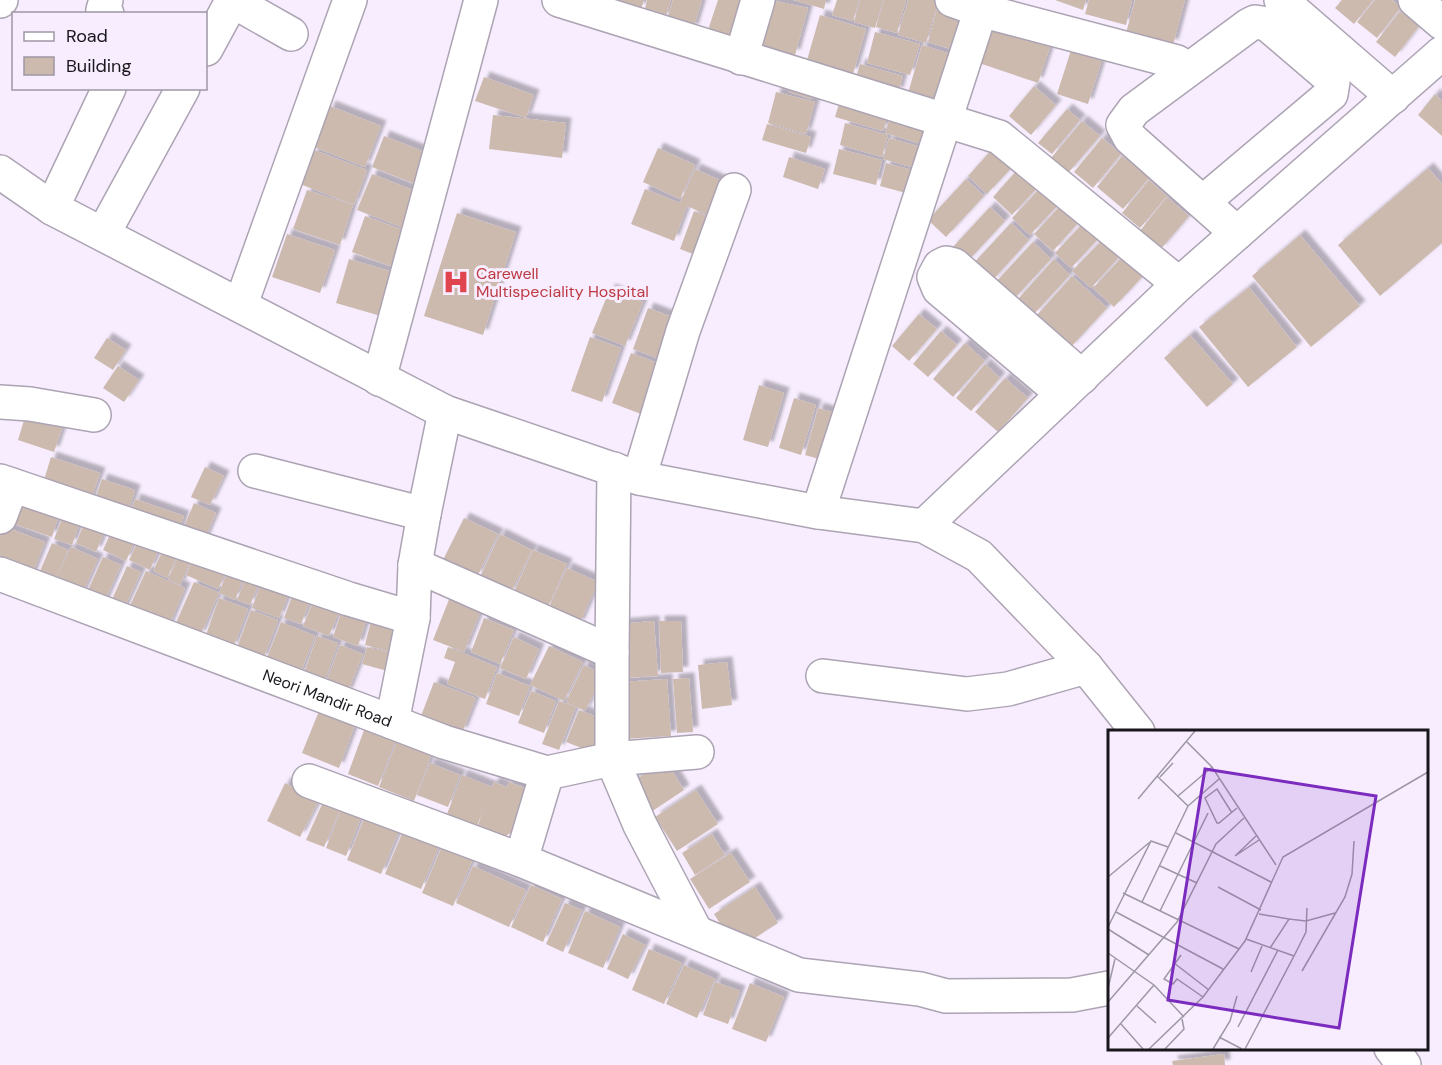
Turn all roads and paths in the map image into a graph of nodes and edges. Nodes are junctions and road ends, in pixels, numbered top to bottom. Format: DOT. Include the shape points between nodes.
graph roads {
  1 [pos="232,0"];
  2 [pos="350,0"];
  3 [pos="481,0"];
  4 [pos="559,0"];
  5 [pos="758,0"];
  6 [pos="1281,0"];
  7 [pos="1415,0"];
  8 [pos="972,3"];
  9 [pos="1442,23"];
  10 [pos="291,34"];
  11 [pos="207,47"];
  12 [pos="1442,54"];
  13 [pos="741,58"];
  14 [pos="1177,62"];
  15 [pos="108,90"];
  16 [pos="182,90"];
  17 [pos="1393,97"];
  18 [pos="947,119"];
  19 [pos="0,172"];
  20 [pos="734,189"];
  21 [pos="1203,202"];
  22 [pos="52,208"];
  23 [pos="1237,233"];
  24 [pos="103,234"];
  25 [pos="1179,284"];
  26 [pos="241,304"];
  27 [pos="1043,361"];
  28 [pos="379,379"];
  29 [pos="1072,385"];
  30 [pos="0,402"];
  31 [pos="445,412"];
  32 [pos="94,415"];
  33 [pos="255,471"];
  34 [pos="627,473"];
  35 [pos="6,483"];
  36 [pos="818,512"];
  37 [pos="424,514"];
  38 [pos="0,517"];
  39 [pos="924,526"];
  40 [pos="415,565"];
  41 [pos="0,574"];
  42 [pos="413,618"];
  43 [pos="612,652"];
  44 [pos="1086,666"];
  45 [pos="823,676"];
  46 [pos="392,722"];
  47 [pos="1136,730"];
  48 [pos="697,752"];
  49 [pos="612,759"];
  50 [pos="547,773"];
  51 [pos="309,780"];
  52 [pos="521,860"];
  53 [pos="694,930"];
  54 [pos="1108,988"];
  55 [pos="1393,1050"];
  56 [pos="1404,1065"];
  1 -- 10 [label="street"];
  1 -- 11 [label="street"];
  2 -- 26 [label="street"];
  3 -- 28 [label="street"];
  4 -- 13 [label="street"];
  5 -- 13 [label="street"];
  6 -- 17 [label="street"];
  7 -- 9 [label="street"];
  8 -- 14 [label="street"];
  8 -- 18 [label="street"];
  12 -- 17 [label="street"];
  13 -- 18 [label="street"];
  15 -- 22 [label="street"];
  16 -- 24 [label="street"];
  17 -- 23 [label="street"];
  18 -- 25 [label="street" via="999,137"];
  18 -- 36 [label="street"];
  19 -- 22 [label="street"];
  20 -- 34 [label="street"];
  21 -- 21 [label="street" via="1331,94 1333,82 1329,77 1267,24 1250,25 1134,110 1123,125 1130,138"];
  21 -- 23 [label="street"];
  22 -- 24 [label="street"];
  23 -- 25 [label="street"];
  24 -- 26 [label="street"];
  25 -- 29 [label="street"];
  26 -- 28 [label="street"];
  27 -- 29 [label="street"];
  28 -- 31 [label="street"];
  29 -- 39 [label="street"];
  30 -- 32 [label="street"];
  31 -- 34 [label="street"];
  31 -- 37 [label="street, Neori Mandir Road"];
  33 -- 37 [label="street"];
  34 -- 36 [label="street"];
  34 -- 43 [label="street"];
  35 -- 38 [label="street"];
  35 -- 42 [label="street"];
  36 -- 39 [label="street"];
  37 -- 40 [label="street, Neori Mandir Road"];
  39 -- 44 [label="street" via="979,556"];
  40 -- 42 [label="street, Neori Mandir Road"];
  40 -- 43 [label="street"];
  41 -- 46 [label="street, Neori Mandir Road"];
  42 -- 46 [label="street, Neori Mandir Road"];
  43 -- 49 [label="street"];
  44 -- 45 [label="street" via="1008,688 967,694"];
  44 -- 47 [label="street"];
  46 -- 50 [label="street"];
  48 -- 49 [label="street"];
  49 -- 50 [label="street"];
  49 -- 53 [label="street" via="640,825"];
  50 -- 52 [label="street"];
  51 -- 52 [label="street"];
  52 -- 53 [label="street"];
  53 -- 54 [label="street" via="799,975 920,989 946,996 1072,995"];
  55 -- 56 [label="street"];
}
